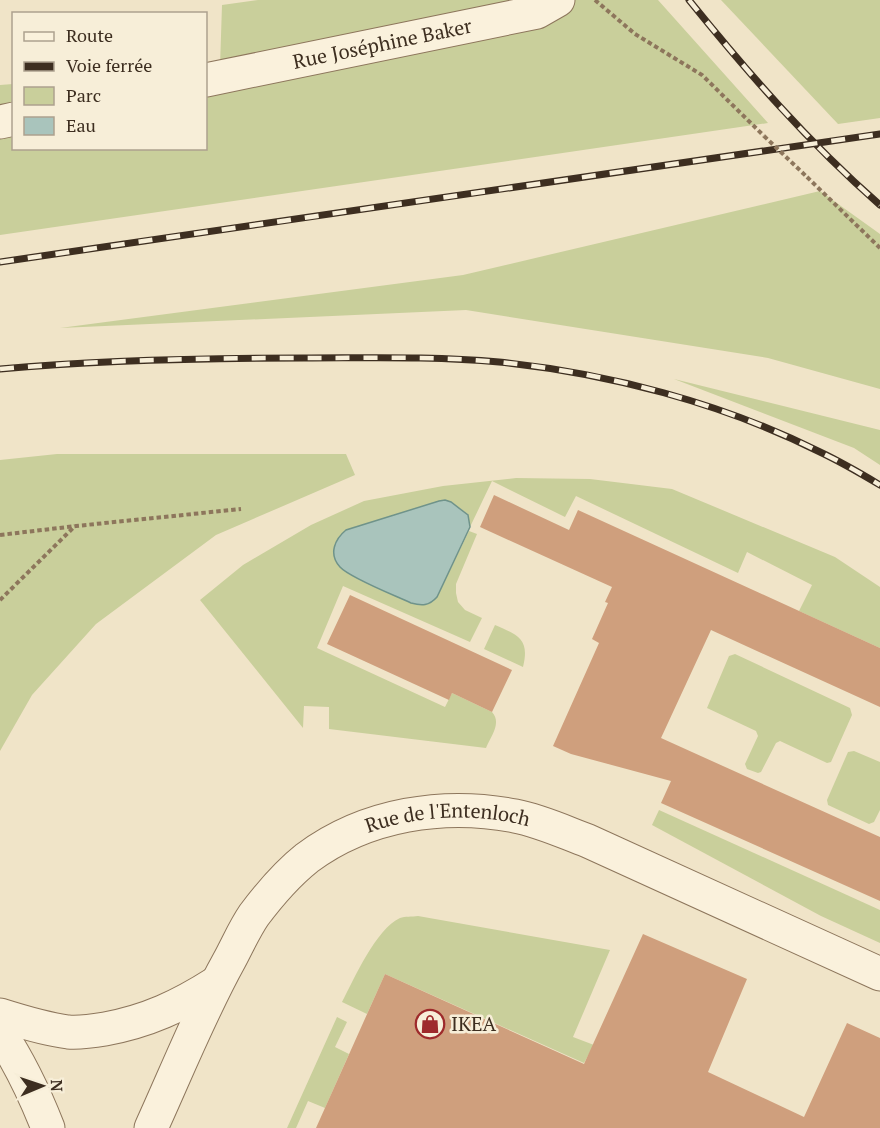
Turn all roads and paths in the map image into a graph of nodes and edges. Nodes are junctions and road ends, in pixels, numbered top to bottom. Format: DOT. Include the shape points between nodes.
graph roads {
  1 [pos="558,0"];
  2 [pos="596,0"];
  3 [pos="207,80"];
  4 [pos="880,248"];
  5 [pos="241,509"];
  6 [pos="76,526"];
  7 [pos="0,535"];
  8 [pos="0,600"];
  9 [pos="880,974"];
  10 [pos="216,983"];
  11 [pos="0,1015"];
  12 [pos="0,1033"];
  13 [pos="48,1128"];
  14 [pos="151,1128"];
  1 -- 3 [label="street, Rue Joséphine Baker" via="537,12"];
  2 -- 4 [label="path, bridge" via="635,34 702,75"];
  5 -- 6 [label="path"];
  6 -- 7 [label="path"];
  6 -- 8 [label="path"];
  9 -- 10 [label="street, Rue de l'Entenloch" via="546,824 485,811 449,811 377,822 351,832 306,859 278,885 253,917"];
  10 -- 11 [label="street" via="146,1020 95,1031 69,1032"];
  10 -- 14 [label="street, Rue de l'Entenloch"];
  12 -- 13 [label="street"];
}
